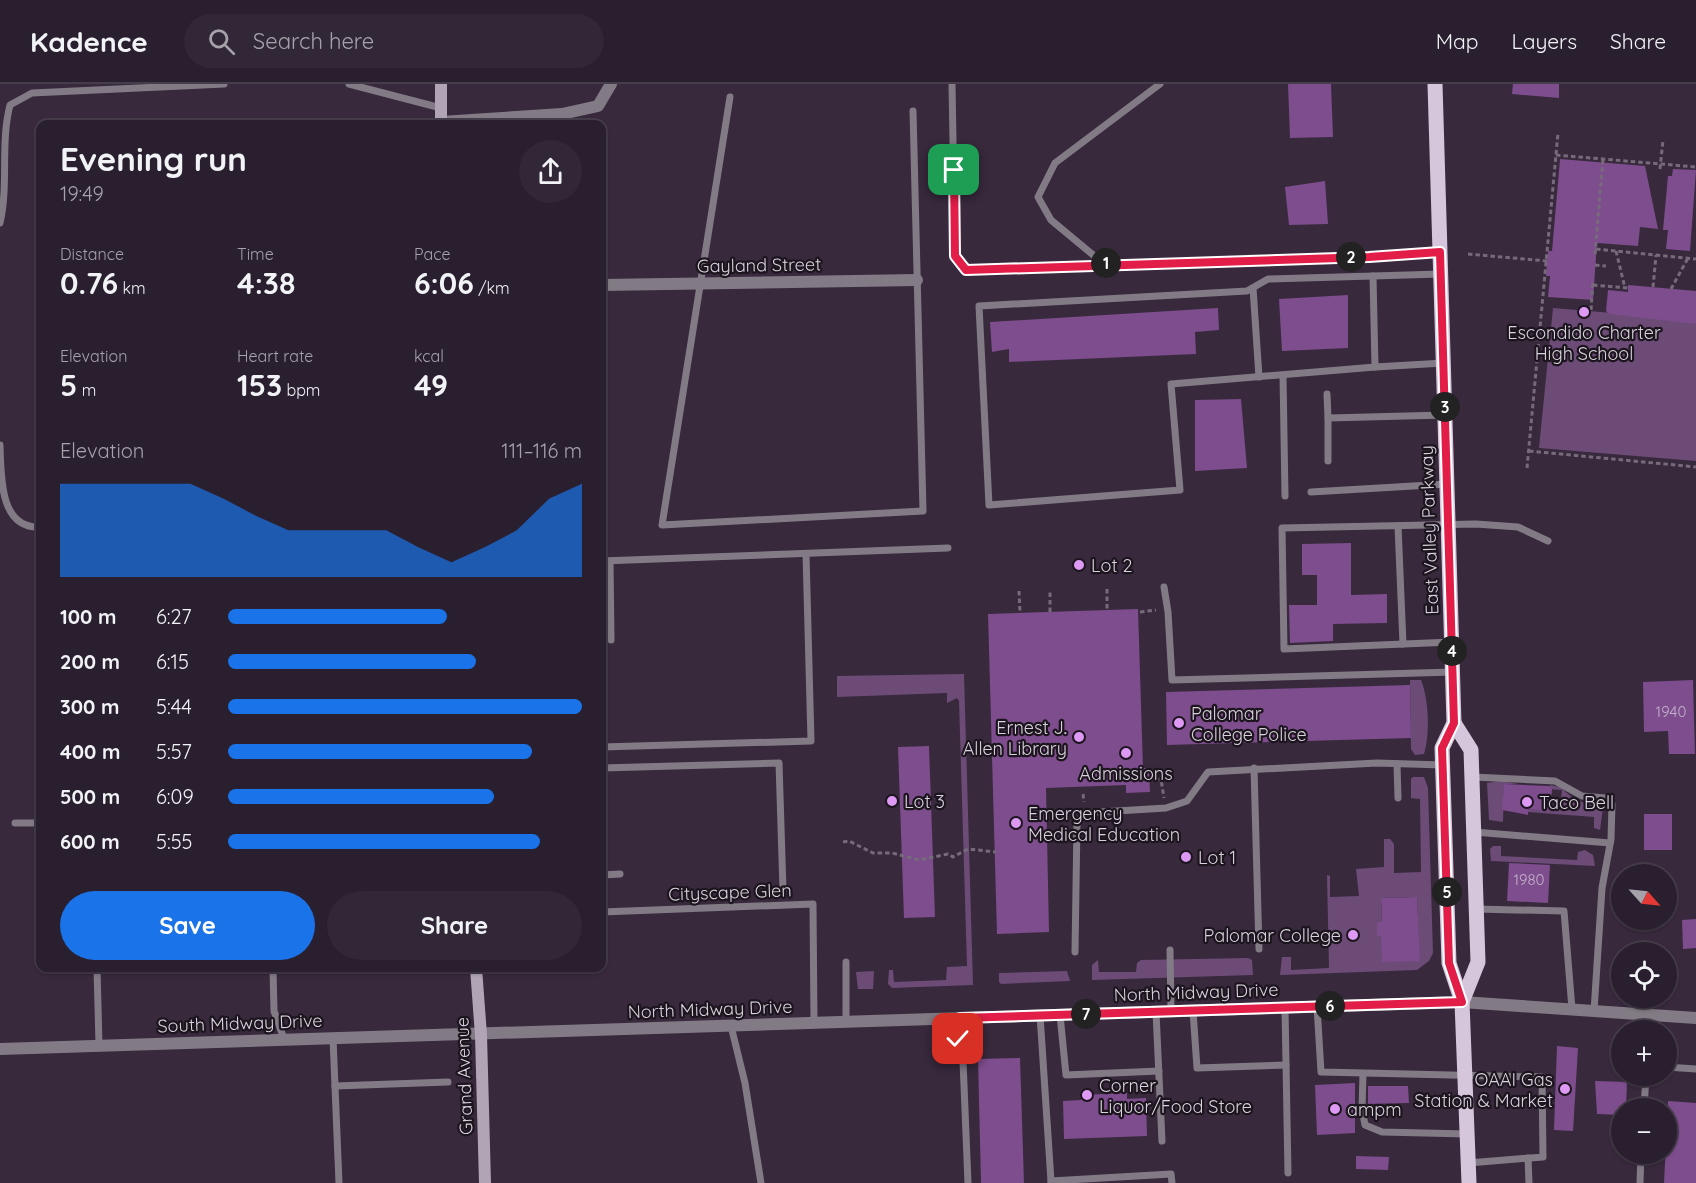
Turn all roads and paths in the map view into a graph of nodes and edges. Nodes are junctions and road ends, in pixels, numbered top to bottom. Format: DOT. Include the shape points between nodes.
graph roads {
  1 [pos="224,84"];
  2 [pos="350,84"];
  3 [pos="441,84"];
  4 [pos="611,84"];
  5 [pos="952,84"];
  6 [pos="1160,84"];
  7 [pos="1435,84"];
  8 [pos="730,97"];
  9 [pos="441,108"];
  10 [pos="913,111"];
  11 [pos="441,120"];
  12 [pos="481,120"];
  13 [pos="1558,133"];
  14 [pos="1663,140"];
  15 [pos="1556,155"];
  16 [pos="1602,159"];
  17 [pos="1660,166"];
  18 [pos="1696,167"];
  19 [pos="0,223"];
  20 [pos="1596,249"];
  21 [pos="1616,251"];
  22 [pos="1440,252"];
  23 [pos="1468,254"];
  24 [pos="1595,254"];
  25 [pos="1656,255"];
  26 [pos="1688,258"];
  27 [pos="1696,259"];
  28 [pos="1546,261"];
  29 [pos="1104,264"];
  30 [pos="1595,265"];
  31 [pos="1606,266"];
  32 [pos="1441,274"];
  33 [pos="1372,276"];
  34 [pos="916,280"];
  35 [pos="1593,280"];
  36 [pos="700,284"];
  37 [pos="606,285"];
  38 [pos="1593,285"];
  39 [pos="1653,287"];
  40 [pos="1253,288"];
  41 [pos="1671,289"];
  42 [pos="1591,310"];
  43 [pos="1444,363"];
  44 [pos="1375,367"];
  45 [pos="1283,375"];
  46 [pos="1259,376"];
  47 [pos="1327,394"];
  48 [pos="1445,415"];
  49 [pos="1328,418"];
  50 [pos="0,446"];
  51 [pos="1529,451"];
  52 [pos="1328,462"];
  53 [pos="1696,467"];
  54 [pos="1527,468"];
  55 [pos="1447,484"];
  56 [pos="1311,492"];
  57 [pos="1285,496"];
  58 [pos="1448,524"];
  59 [pos="1398,526"];
  60 [pos="36,527"];
  61 [pos="1548,541"];
  62 [pos="948,548"];
  63 [pos="806,554"];
  64 [pos="606,561"];
  65 [pos="610,561"];
  66 [pos="1164,587"];
  67 [pos="1107,589"];
  68 [pos="1019,591"];
  69 [pos="1050,591"];
  70 [pos="1167,608"];
  71 [pos="1107,610"];
  72 [pos="1050,612"];
  73 [pos="1140,612"];
  74 [pos="1020,613"];
  75 [pos="611,640"];
  76 [pos="1452,642"];
  77 [pos="1403,644"];
  78 [pos="1453,672"];
  79 [pos="1454,723"];
  80 [pos="606,747"];
  81 [pos="1397,764"];
  82 [pos="1443,765"];
  83 [pos="606,768"];
  84 [pos="1254,768"];
  85 [pos="1472,777"];
  86 [pos="1149,779"];
  87 [pos="1398,798"];
  88 [pos="1166,808"];
  89 [pos="15,823"];
  90 [pos="36,823"];
  91 [pos="1474,832"];
  92 [pos="843,842"];
  93 [pos="1610,843"];
  94 [pos="996,852"];
  95 [pos="620,874"];
  96 [pos="606,876"];
  97 [pos="783,890"];
  98 [pos="1476,909"];
  99 [pos="606,912"];
  100 [pos="1259,949"];
  101 [pos="1170,950"];
  102 [pos="1075,951"];
  103 [pos="846,962"];
  104 [pos="97,972"];
  105 [pos="273,972"];
  106 [pos="476,972"];
  107 [pos="1462,1002"];
  108 [pos="1317,1006"];
  109 [pos="1285,1008"];
  110 [pos="1572,1010"];
  111 [pos="1171,1011"];
  112 [pos="1193,1011"];
  113 [pos="1594,1011"];
  114 [pos="1156,1012"];
  115 [pos="1060,1015"];
  116 [pos="1650,1015"];
  117 [pos="1041,1016"];
  118 [pos="960,1018"];
  119 [pos="1696,1018"];
  120 [pos="1650,1020"];
  121 [pos="846,1022"];
  122 [pos="814,1023"];
  123 [pos="731,1026"];
  124 [pos="481,1035"];
  125 [pos="333,1038"];
  126 [pos="284,1039"];
  127 [pos="99,1045"];
  128 [pos="0,1049"];
  129 [pos="1286,1065"];
  130 [pos="1677,1068"];
  131 [pos="1696,1070"];
  132 [pos="1159,1071"];
  133 [pos="1363,1074"];
  134 [pos="1465,1077"];
  135 [pos="448,1082"];
  136 [pos="335,1086"];
  137 [pos="1467,1134"];
  138 [pos="1162,1141"];
  139 [pos="1528,1158"];
  140 [pos="1468,1163"];
  141 [pos="1641,1164"];
  142 [pos="1288,1173"];
  143 [pos="1051,1182"];
  144 [pos="339,1183"];
  145 [pos="485,1183"];
  146 [pos="761,1183"];
  147 [pos="968,1183"];
  148 [pos="1172,1183"];
  149 [pos="1469,1183"];
  150 [pos="1529,1183"];
  151 [pos="1640,1183"];
  1 -- 19 [label="lane" via="32,93 10,105 5,124 5,202"];
  2 -- 9 [label="lane"];
  3 -- 9 [label="main road"];
  4 -- 12 [label="street" via="598,106 562,114"];
  5 -- 29 [label="lane" via="955,256 966,270"];
  6 -- 29 [label="lane" via="1055,163 1038,197 1051,220"];
  7 -- 22 [label="main road, East Valley Parkway"];
  8 -- 36 [label="lane"];
  9 -- 11 [label="main road"];
  10 -- 34 [label="lane"];
  13 -- 15 [label="path"];
  14 -- 17 [label="path"];
  15 -- 16 [label="path"];
  15 -- 28 [label="path"];
  16 -- 17 [label="path"];
  16 -- 20 [label="path"];
  17 -- 18 [label="path"];
  20 -- 21 [label="path"];
  20 -- 24 [label="path"];
  21 -- 25 [label="path"];
  21 -- 38 [label="path" via="1627,288"];
  22 -- 29 [label="lane"];
  22 -- 32 [label="main road, East Valley Parkway"];
  23 -- 28 [label="path"];
  25 -- 26 [label="path"];
  25 -- 39 [label="path"];
  26 -- 27 [label="path"];
  26 -- 41 [label="path"];
  28 -- 51 [label="path"];
  30 -- 31 [label="path"];
  32 -- 33 [label="lane"];
  32 -- 43 [label="main road, East Valley Parkway"];
  33 -- 40 [label="lane" via="1268,279"];
  33 -- 44 [label="lane"];
  34 -- 36 [label="street, Gayland Street"];
  34 -- 36 [label="lane" via="923,511 662,525"];
  35 -- 38 [label="path"];
  36 -- 37 [label="street, Gayland Street"];
  38 -- 42 [label="path"];
  40 -- 46 [label="lane"];
  40 -- 46 [label="lane" via="979,306 989,505 1180,490 1171,384"];
  43 -- 44 [label="lane"];
  43 -- 48 [label="main road, East Valley Parkway"];
  44 -- 45 [label="lane"];
  45 -- 46 [label="lane"];
  45 -- 57 [label="lane"];
  47 -- 49 [label="lane"];
  48 -- 49 [label="lane"];
  48 -- 55 [label="main road, East Valley Parkway"];
  49 -- 52 [label="lane"];
  50 -- 60 [label="lane" via="2,505 11,518"];
  51 -- 53 [label="path"];
  51 -- 54 [label="path"];
  55 -- 56 [label="lane"];
  55 -- 58 [label="main road, East Valley Parkway"];
  58 -- 59 [label="lane"];
  58 -- 61 [label="lane" via="1518,527"];
  58 -- 76 [label="main road, East Valley Parkway"];
  59 -- 77 [label="lane"];
  59 -- 77 [label="lane" via="1282,528 1284,649"];
  62 -- 63 [label="lane"];
  63 -- 65 [label="lane"];
  63 -- 80 [label="lane" via="811,741"];
  64 -- 65 [label="lane"];
  65 -- 75 [label="lane"];
  66 -- 70 [label="lane"];
  67 -- 71 [label="path"];
  68 -- 74 [label="path"];
  69 -- 72 [label="path"];
  70 -- 73 [label="path"];
  70 -- 78 [label="lane" via="1172,680"];
  76 -- 77 [label="lane"];
  76 -- 78 [label="main road, East Valley Parkway"];
  78 -- 79 [label="main road, East Valley Parkway"];
  79 -- 82 [label="main road, East Valley Parkway" via="1442,748"];
  79 -- 85 [label="main road, East Valley Parkway" via="1471,750"];
  81 -- 82 [label="lane"];
  81 -- 84 [label="lane"];
  81 -- 87 [label="lane"];
  82 -- 107 [label="main road, East Valley Parkway" via="1449,963"];
  83 -- 97 [label="lane" via="779,763"];
  84 -- 88 [label="lane" via="1208,772 1187,801"];
  84 -- 100 [label="lane"];
  85 -- 91 [label="main road, East Valley Parkway"];
  85 -- 93 [label="lane" via="1555,781 1582,796 1605,798 1612,804"];
  86 -- 88 [label="path" via="1161,779"];
  88 -- 102 [label="lane" via="1084,813 1077,823"];
  89 -- 90 [label="lane"];
  91 -- 93 [label="lane"];
  91 -- 98 [label="main road, East Valley Parkway"];
  92 -- 94 [label="path" via="849,841 873,853 919,860 953,856 968,849"];
  93 -- 113 [label="lane" via="1602,888"];
  95 -- 96 [label="lane"];
  98 -- 107 [label="main road, East Valley Parkway" via="1478,962"];
  98 -- 110 [label="lane" via="1564,911"];
  99 -- 122 [label="lane, Cityscape Glen" via="813,904"];
  101 -- 111 [label="lane"];
  103 -- 121 [label="lane"];
  104 -- 127 [label="lane"];
  105 -- 126 [label="lane" via="274,1011"];
  106 -- 124 [label="main road, Grand Avenue"];
  107 -- 108 [label="street, North Midway Drive"];
  107 -- 110 [label="street, North Midway Drive"];
  107 -- 134 [label="main road, East Valley Parkway"];
  108 -- 109 [label="street, North Midway Drive"];
  108 -- 133 [label="lane" via="1321,1072"];
  109 -- 112 [label="street, North Midway Drive"];
  109 -- 129 [label="lane"];
  110 -- 113 [label="street, North Midway Drive"];
  111 -- 112 [label="street, North Midway Drive"];
  111 -- 114 [label="street, North Midway Drive"];
  112 -- 129 [label="lane" via="1197,1068"];
  113 -- 116 [label="street, North Midway Drive"];
  114 -- 115 [label="street, North Midway Drive"];
  114 -- 132 [label="lane"];
  115 -- 117 [label="street, North Midway Drive"];
  115 -- 132 [label="lane" via="1066,1075"];
  116 -- 119 [label="street, North Midway Drive"];
  116 -- 120 [label="lane"];
  117 -- 118 [label="street, North Midway Drive"];
  117 -- 143 [label="lane"];
  118 -- 121 [label="street, North Midway Drive"];
  118 -- 147 [label="lane" via="958,1039 963,1061"];
  121 -- 122 [label="street, North Midway Drive"];
  122 -- 123 [label="street, North Midway Drive"];
  123 -- 124 [label="street, North Midway Drive"];
  123 -- 146 [label="lane" via="745,1083"];
  124 -- 125 [label="street, South Midway Drive"];
  124 -- 145 [label="main road, Grand Avenue"];
  125 -- 126 [label="street, South Midway Drive"];
  125 -- 136 [label="lane"];
  126 -- 127 [label="street, South Midway Drive"];
  127 -- 128 [label="street, South Midway Drive"];
  129 -- 142 [label="lane"];
  130 -- 131 [label="lane"];
  132 -- 138 [label="lane"];
  133 -- 134 [label="lane"];
  133 -- 137 [label="lane" via="1365,1125 1382,1132"];
  134 -- 137 [label="main road, East Valley Parkway"];
  134 -- 139 [label="lane" via="1542,1077 1543,1157"];
  135 -- 136 [label="lane"];
  136 -- 144 [label="lane"];
  137 -- 140 [label="main road, East Valley Parkway"];
  139 -- 140 [label="lane"];
  139 -- 150 [label="lane"];
  140 -- 149 [label="main road, East Valley Parkway"];
  141 -- 151 [label="lane"];
  143 -- 148 [label="lane" via="1171,1174"];
}
